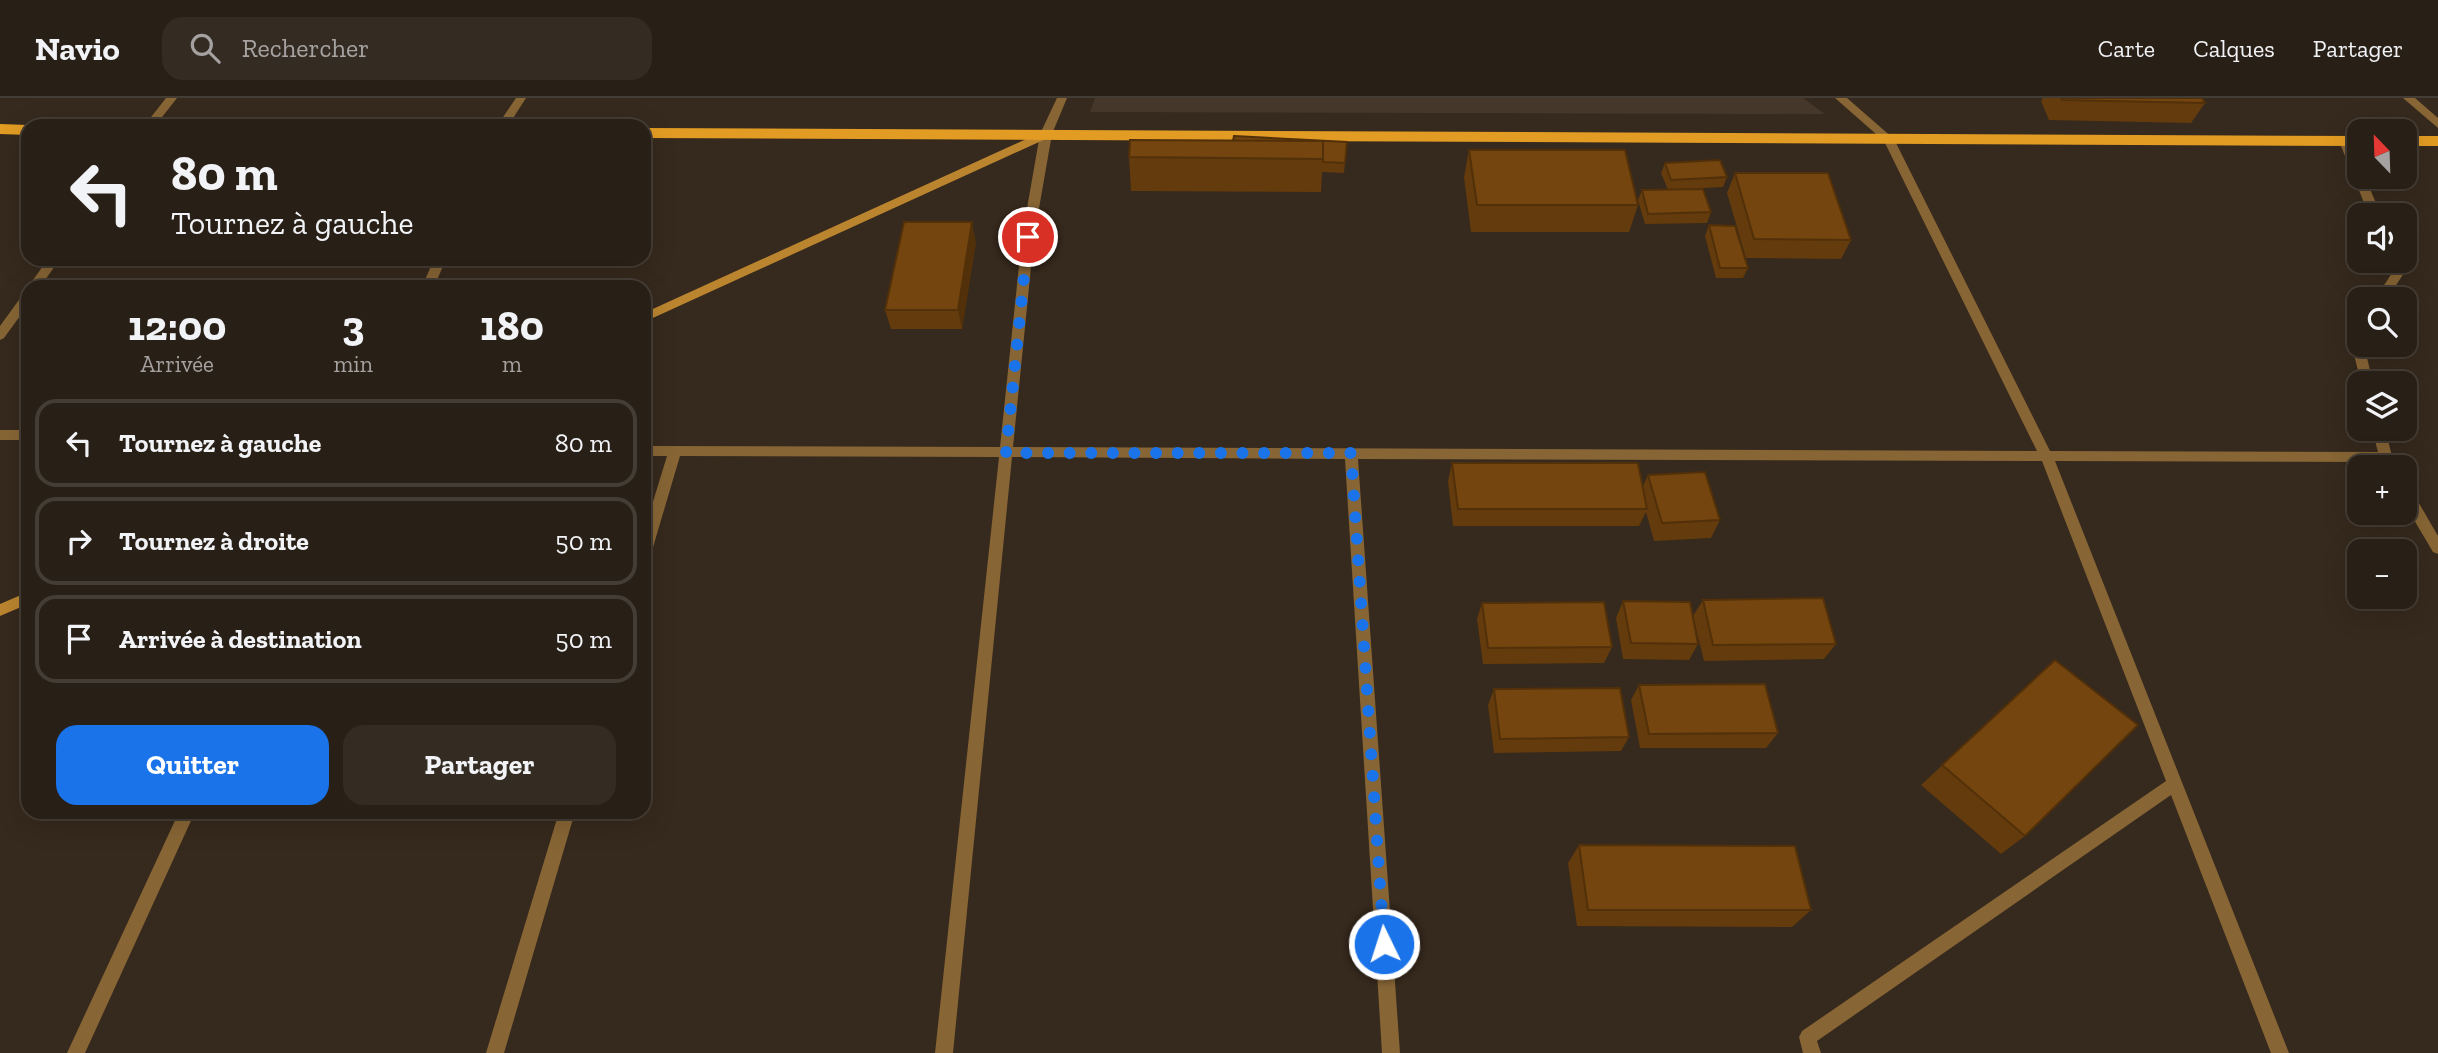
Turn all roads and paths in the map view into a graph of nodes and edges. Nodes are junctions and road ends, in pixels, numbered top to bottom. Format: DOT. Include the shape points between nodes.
graph roads {
  1 [pos="172,98"];
  2 [pos="521,98"];
  3 [pos="1062,98"];
  4 [pos="1840,98"];
  5 [pos="2408,98"];
  6 [pos="155,119"];
  7 [pos="507,119"];
  8 [pos="2438,124"];
  9 [pos="0,129"];
  10 [pos="21,130"];
  11 [pos="651,132"];
  12 [pos="1046,134"];
  13 [pos="1888,139"];
  14 [pos="2347,141"];
  15 [pos="2417,141"];
  16 [pos="2438,141"];
  17 [pos="21,306"];
  18 [pos="651,315"];
  19 [pos="0,335"];
  20 [pos="0,435"];
  21 [pos="21,435"];
  22 [pos="651,451"];
  23 [pos="675,451"];
  24 [pos="1006,453"];
  25 [pos="1351,453"];
  26 [pos="2047,457"];
  27 [pos="2347,461"];
  28 [pos="2417,512"];
  29 [pos="651,531"];
  30 [pos="2438,548"];
  31 [pos="21,601"];
  32 [pos="0,610"];
  33 [pos="2175,784"];
  34 [pos="184,819"];
  35 [pos="565,819"];
  36 [pos="76,1053"];
  37 [pos="495,1053"];
  38 [pos="944,1053"];
  39 [pos="1391,1053"];
  40 [pos="1812,1053"];
  41 [pos="2280,1053"];
  1 -- 6 [label="street"];
  2 -- 7 [label="street"];
  3 -- 12 [label="street"];
  4 -- 13 [label="street"];
  5 -- 8 [label="street"];
  9 -- 10 [label="main road"];
  11 -- 12 [label="main road"];
  12 -- 13 [label="main road"];
  12 -- 18 [label="street"];
  12 -- 24 [label="street" via="1028,237"];
  13 -- 14 [label="main road"];
  13 -- 26 [label="street"];
  15 -- 16 [label="main road"];
  17 -- 19 [label="street"];
  20 -- 21 [label="street"];
  22 -- 23 [label="street"];
  23 -- 24 [label="street"];
  23 -- 29 [label="street"];
  24 -- 25 [label="street"];
  24 -- 38 [label="street"];
  25 -- 26 [label="street"];
  25 -- 39 [label="street"];
  26 -- 27 [label="street"];
  26 -- 33 [label="street"];
  28 -- 30 [label="street"];
  31 -- 32 [label="street"];
  33 -- 40 [label="street" via="1808,1037"];
  33 -- 41 [label="street"];
  34 -- 36 [label="street"];
  35 -- 37 [label="street"];
}
